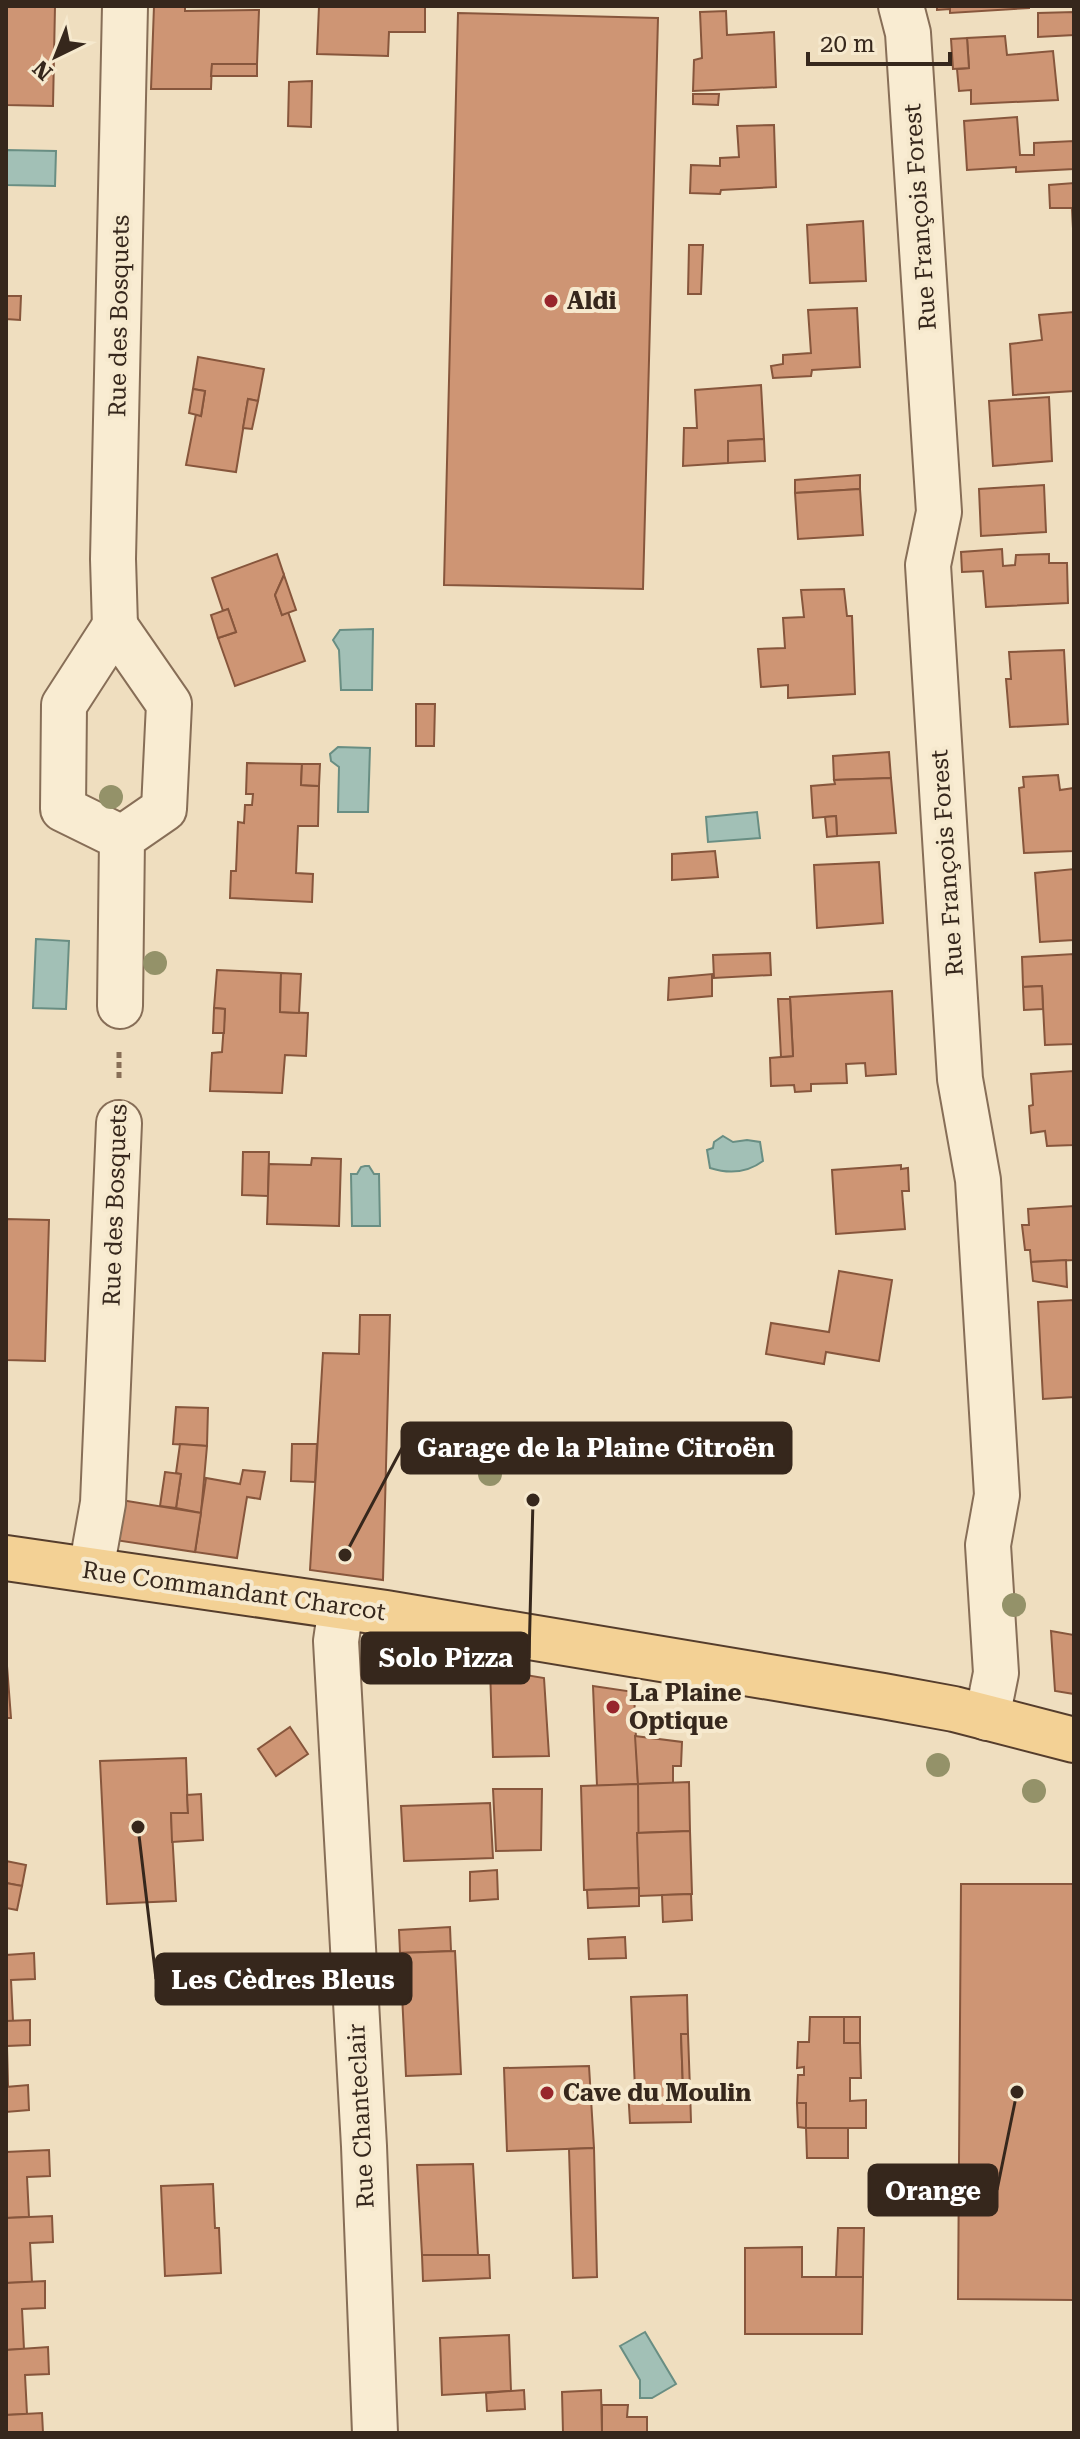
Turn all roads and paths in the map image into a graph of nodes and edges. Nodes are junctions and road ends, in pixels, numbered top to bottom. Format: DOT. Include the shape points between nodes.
graph roads {
  1 [pos="125,6"];
  2 [pos="901,6"];
  3 [pos="115,626"];
  4 [pos="122,838"];
  5 [pos="120,1006"];
  6 [pos="119,1123"];
  7 [pos="6,1558"];
  8 [pos="91,1570"];
  9 [pos="341,1607"];
  10 [pos="987,1718"];
  11 [pos="1074,1740"];
  12 [pos="375,2433"];
  1 -- 3 [label="street, Rue des Bosquets"];
  2 -- 10 [label="street, Rue François Forest" via="908,33 939,512 928,565 959,1063 978,1180 997,1495 988,1545 996,1673"];
  3 -- 4 [label="street" via="169,704 164,809"];
  3 -- 4 [label="street" via="64,705 63,809"];
  4 -- 5 [label="street"];
  5 -- 6 [label="path, Rue des Bosquets"];
  6 -- 8 [label="street, Rue des Bosquets" via="103,1503"];
  7 -- 8 [label="main road, Rue Commandant Charcot"];
  8 -- 9 [label="main road, Rue Commandant Charcot"];
  9 -- 10 [label="main road, Rue Commandant Charcot" via="883,1696"];
  9 -- 12 [label="street, Rue Chanteclair" via="336,1641"];
  10 -- 11 [label="main road, Rue Commandant Charcot"];
}
